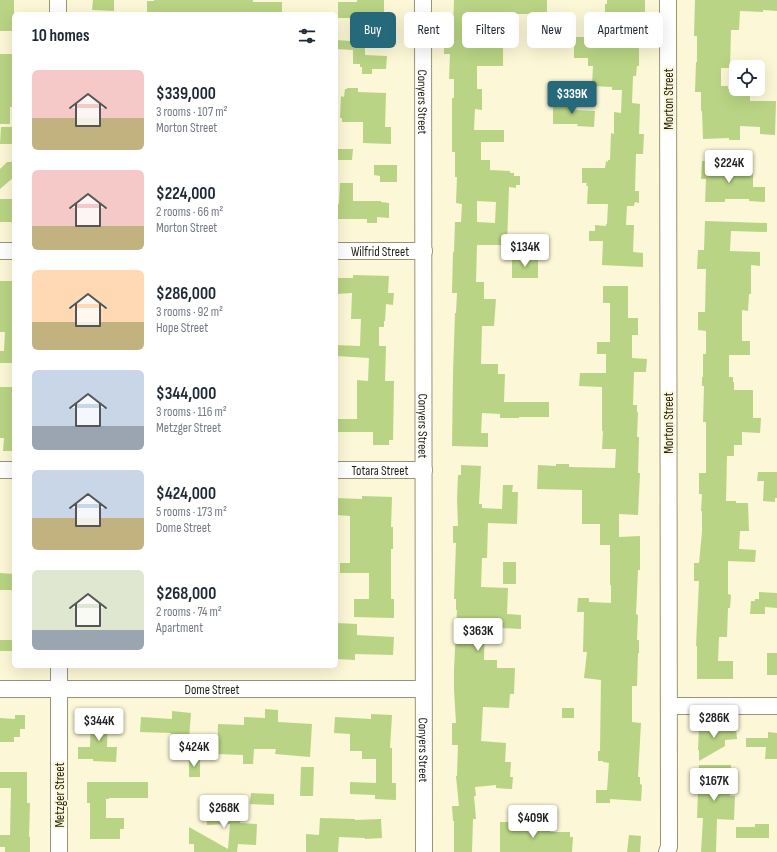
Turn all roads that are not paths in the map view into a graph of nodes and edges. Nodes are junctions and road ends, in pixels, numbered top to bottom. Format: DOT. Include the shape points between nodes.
graph roads {
  1 [pos="58,0"];
  2 [pos="423,0"];
  3 [pos="668,0"];
  4 [pos="58,12"];
  5 [pos="338,251"];
  6 [pos="424,251"];
  7 [pos="0,252"];
  8 [pos="12,252"];
  9 [pos="0,470"];
  10 [pos="12,470"];
  11 [pos="338,470"];
  12 [pos="424,470"];
  13 [pos="59,668"];
  14 [pos="0,689"];
  15 [pos="59,689"];
  16 [pos="423,689"];
  17 [pos="669,706"];
  18 [pos="777,706"];
  19 [pos="669,846"];
  20 [pos="59,852"];
  21 [pos="424,852"];
  1 -- 4 [label="street"];
  2 -- 6 [label="street, Conyers Street"];
  3 -- 17 [label="street, Morton Street"];
  5 -- 6 [label="street, Wilfrid Street"];
  6 -- 12 [label="street, Conyers Street"];
  7 -- 8 [label="street"];
  9 -- 10 [label="street"];
  11 -- 12 [label="street, Totara Street"];
  12 -- 16 [label="street, Conyers Street"];
  13 -- 15 [label="street, Metzger Street"];
  14 -- 15 [label="street, Dome Street"];
  15 -- 16 [label="street, Dome Street"];
  15 -- 20 [label="street, Metzger Street"];
  16 -- 21 [label="street, Conyers Street"];
  17 -- 18 [label="street"];
  17 -- 19 [label="street, Morton Street"];
}
